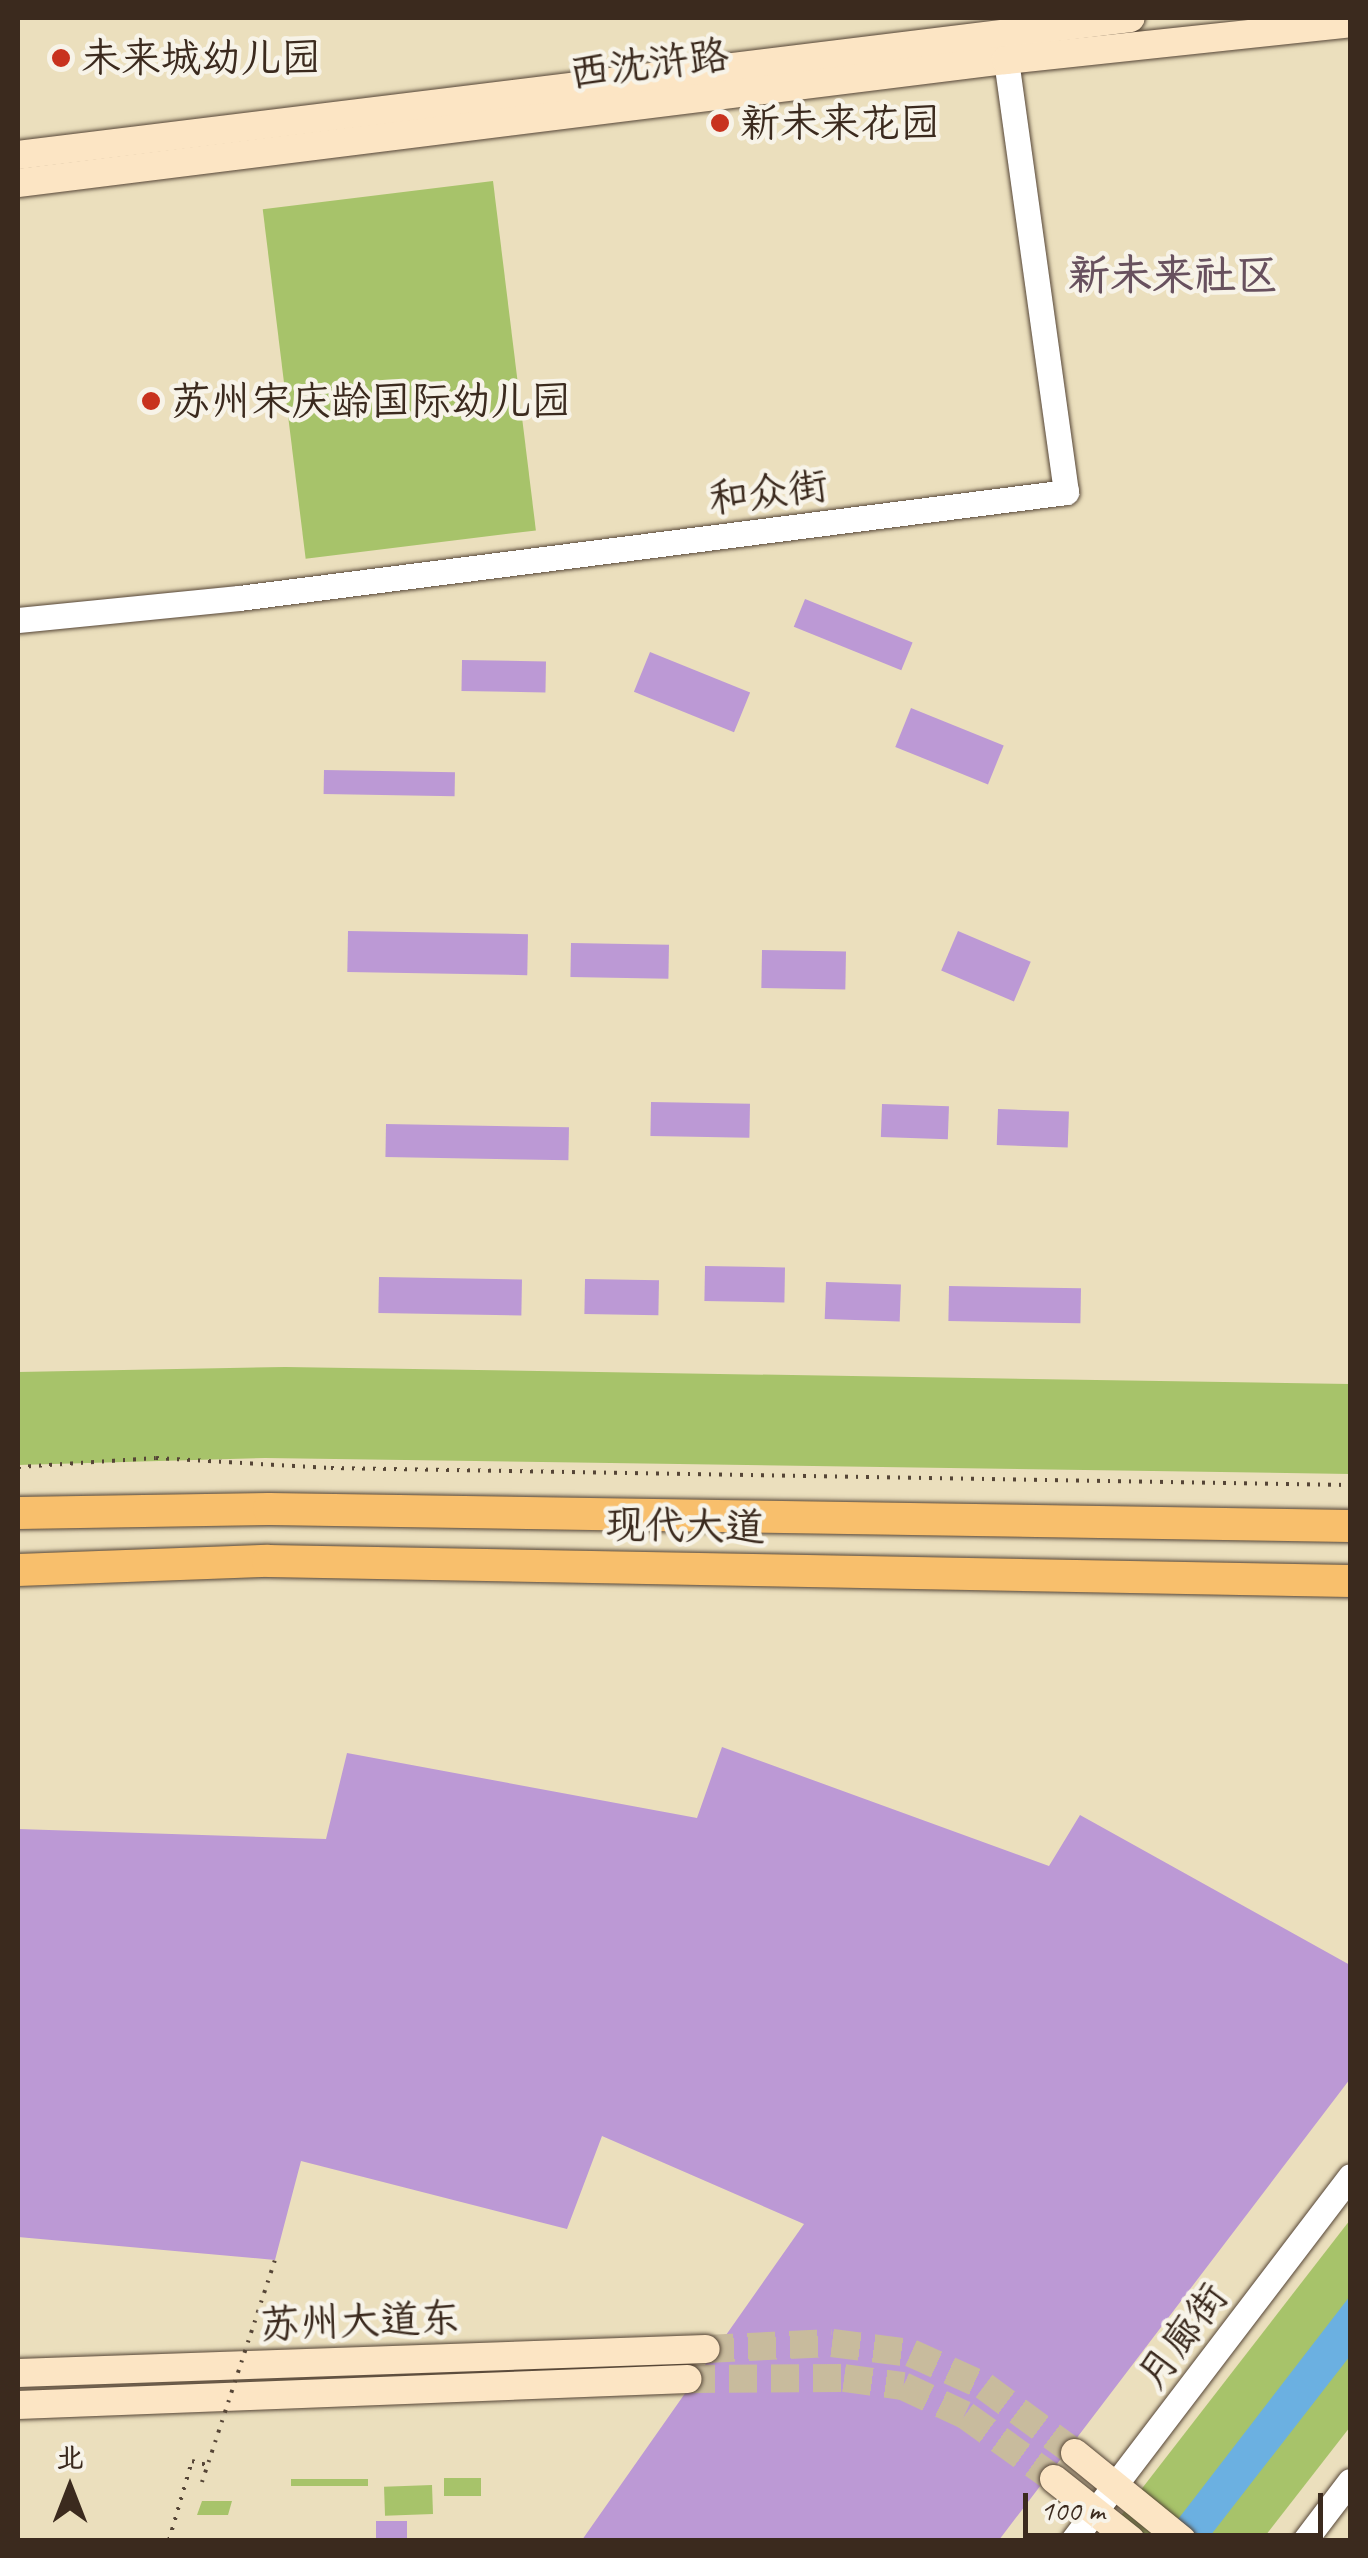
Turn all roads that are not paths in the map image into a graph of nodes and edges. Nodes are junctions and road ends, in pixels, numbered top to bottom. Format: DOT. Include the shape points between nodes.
graph roads {
  1 [pos="1131,18"];
  2 [pos="1350,24"];
  3 [pos="1003,32"];
  4 [pos="1006,60"];
  5 [pos="18,155"];
  6 [pos="18,183"];
  7 [pos="18,620"];
  8 [pos="18,1513"];
  9 [pos="1350,1526"];
  10 [pos="18,1570"];
  11 [pos="1350,1582"];
  12 [pos="1350,2176"];
  13 [pos="706,2349"];
  14 [pos="18,2374"];
  15 [pos="687,2379"];
  16 [pos="18,2405"];
  17 [pos="1075,2453"];
  18 [pos="1054,2479"];
  19 [pos="1350,2481"];
  20 [pos="1116,2486"];
  21 [pos="1095,2511"];
  22 [pos="1127,2537"];
  23 [pos="1073,2540"];
  24 [pos="1182,2540"];
  25 [pos="1305,2540"];
  1 -- 3 [label="main road, 西沈浒路"];
  2 -- 4 [label="main road, 西沈浒路"];
  3 -- 4 [label="street, 和众街"];
  3 -- 5 [label="main road, 西沈浒路"];
  4 -- 6 [label="main road, 西沈浒路"];
  4 -- 7 [label="street, 和众街" via="1066,492"];
  8 -- 9 [label="main road, 现代大道" via="270,1509"];
  10 -- 11 [label="main road, 现代大道" via="268,1561"];
  12 -- 20 [label="street, 月廊街"];
  13 -- 14 [label="main road, 苏州大道东"];
  15 -- 16 [label="main road, 苏州大道东"];
  17 -- 20 [label="main road"];
  18 -- 21 [label="main road"];
  19 -- 25 [label="street"];
  20 -- 21 [label="street, 月廊街"];
  20 -- 24 [label="main road"];
  21 -- 22 [label="main road"];
  21 -- 23 [label="street, 月廊街"];
}
